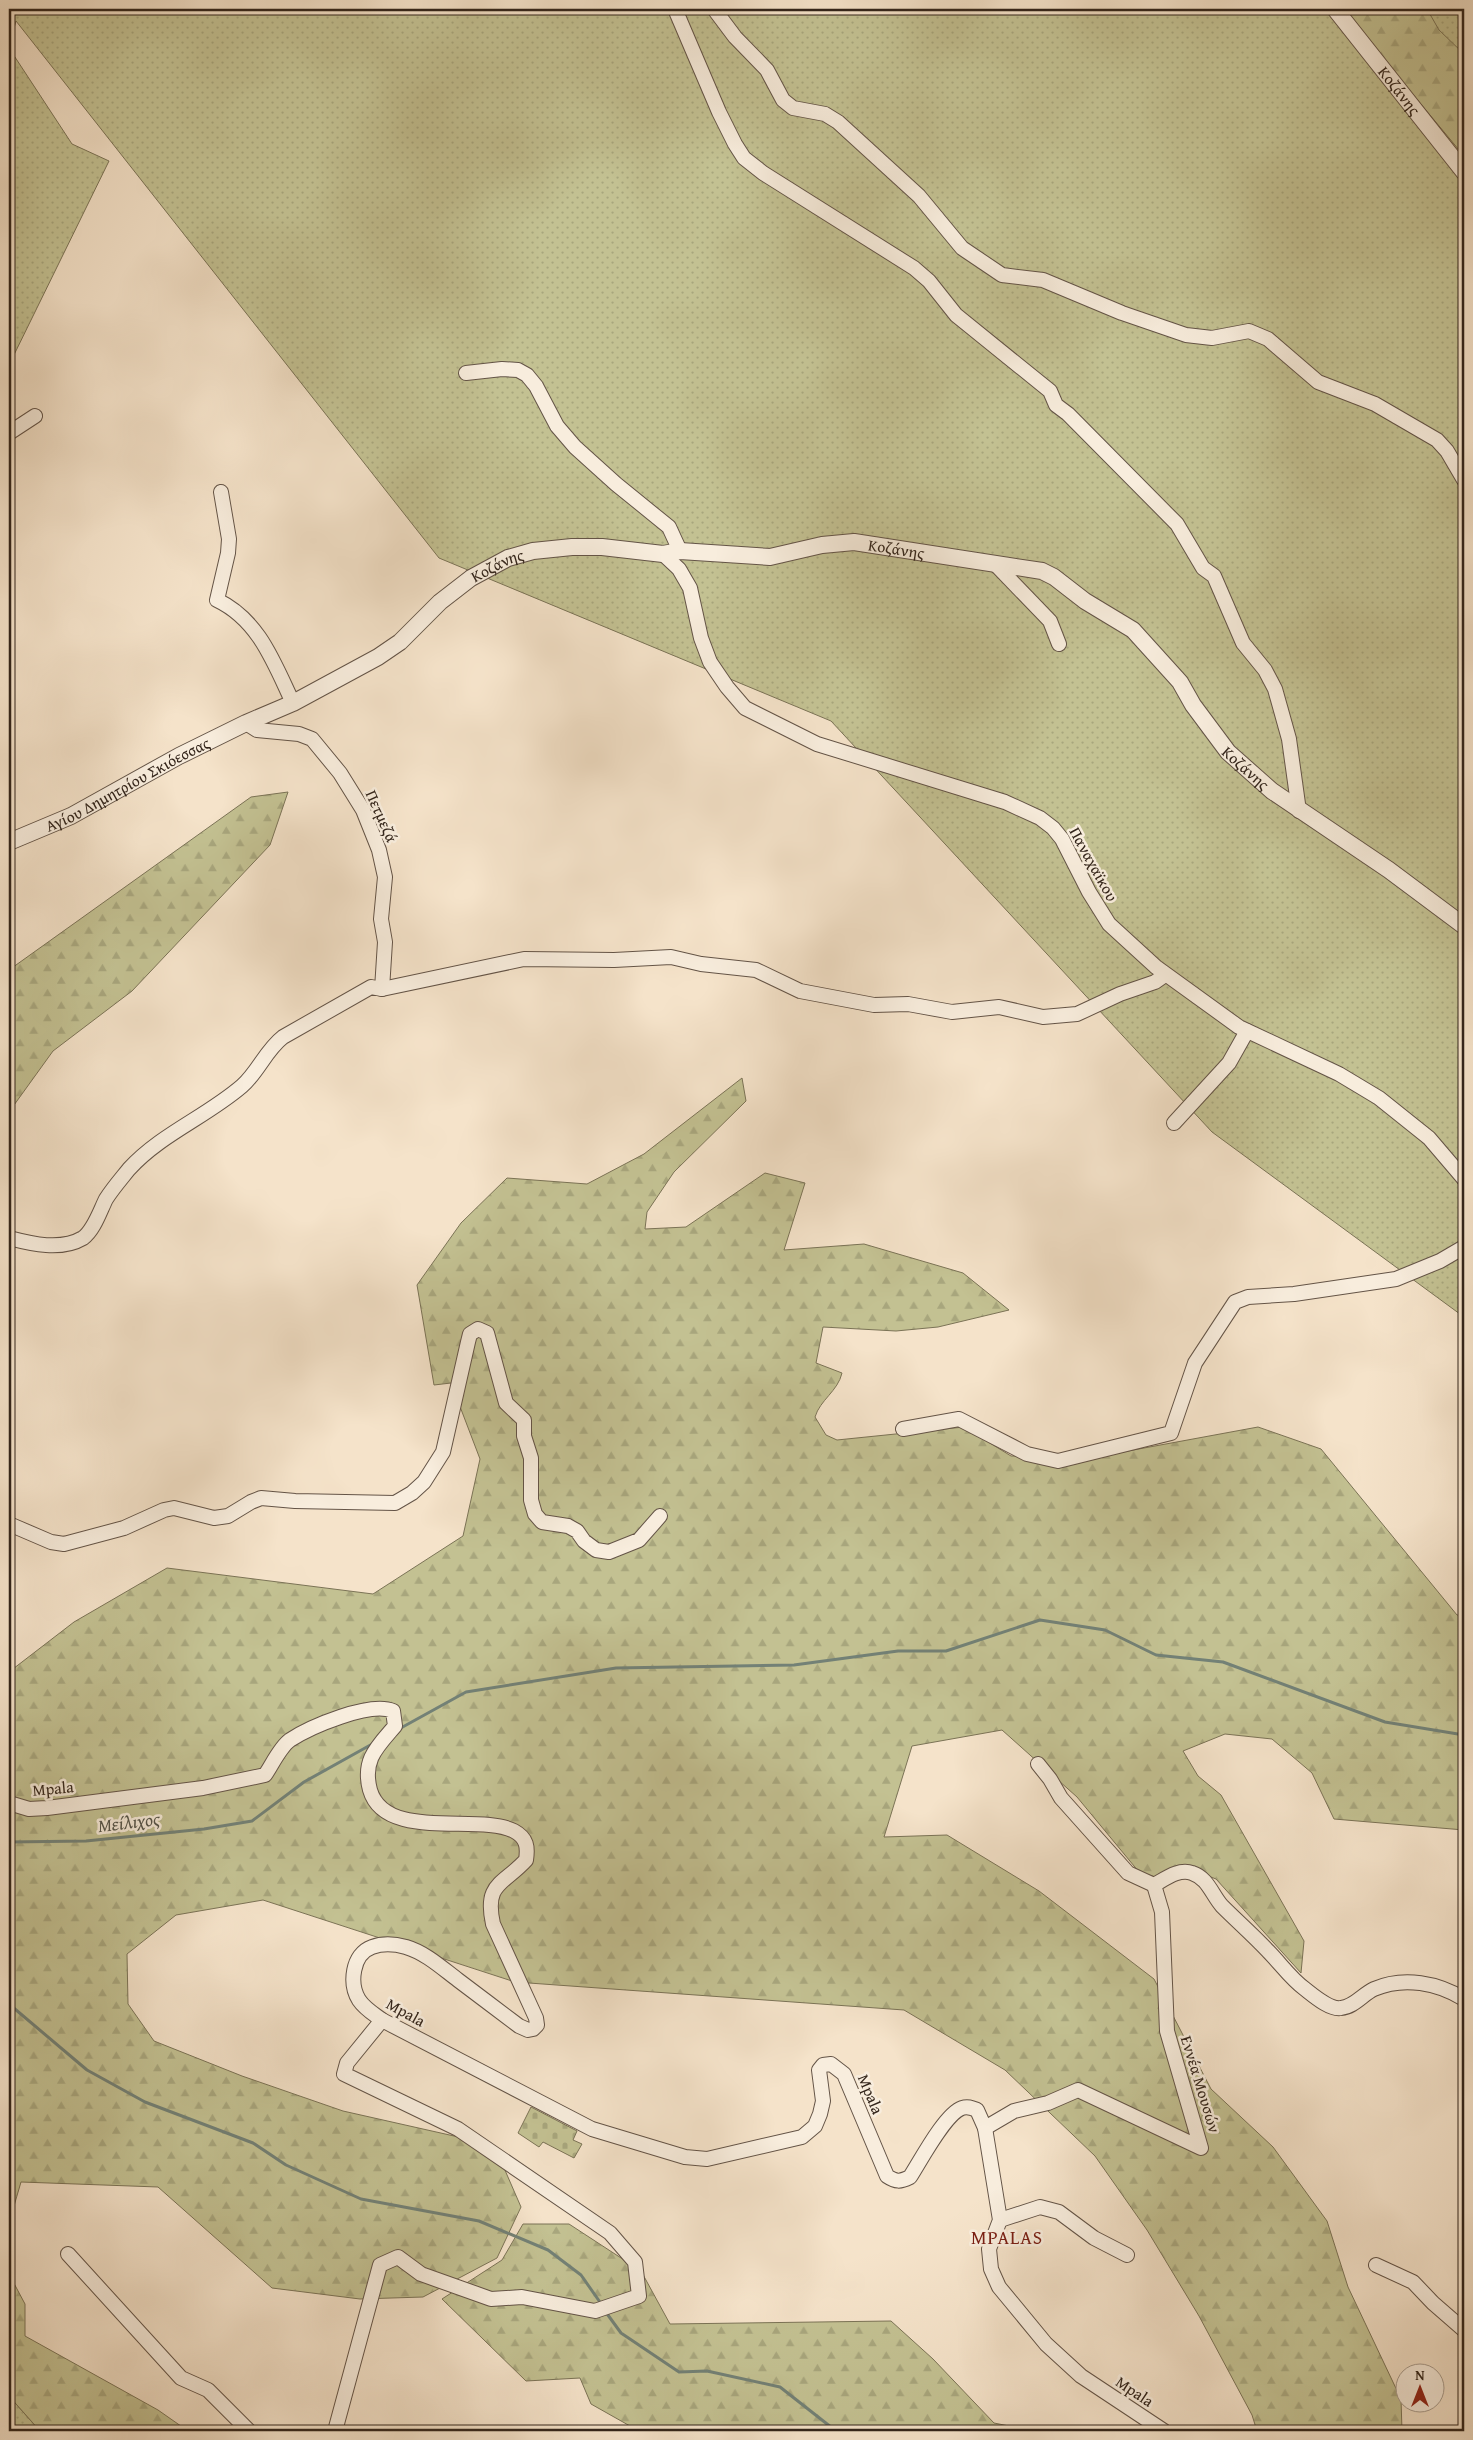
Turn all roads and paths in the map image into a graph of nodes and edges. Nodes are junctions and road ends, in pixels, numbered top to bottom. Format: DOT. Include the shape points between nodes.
graph roads {
  1 [pos="675,9"];
  2 [pos="714,9"];
  3 [pos="1334,9"];
  4 [pos="1464,172"];
  5 [pos="466,373"];
  6 [pos="35,416"];
  7 [pos="9,433"];
  8 [pos="1464,480"];
  9 [pos="221,492"];
  10 [pos="680,551"];
  11 [pos="663,554"];
  12 [pos="995,564"];
  13 [pos="1059,644"];
  14 [pos="293,703"];
  15 [pos="246,723"];
  16 [pos="1299,811"];
  17 [pos="9,842"];
  18 [pos="1464,926"];
  19 [pos="1165,974"];
  20 [pos="382,988"];
  21 [pos="1248,1031"];
  22 [pos="1174,1123"];
  23 [pos="1464,1180"];
  24 [pos="9,1238"];
  25 [pos="1464,1247"];
  26 [pos="902,1429"];
  27 [pos="660,1516"];
  28 [pos="9,1524"];
  29 [pos="1038,1764"];
  30 [pos="9,1803"];
  31 [pos="1154,1885"];
  32 [pos="1464,1999"];
  33 [pos="382,2020"];
  34 [pos="985,2128"];
  35 [pos="1000,2220"];
  36 [pos="68,2254"];
  37 [pos="1126,2255"];
  38 [pos="1376,2265"];
  39 [pos="1464,2330"];
  40 [pos="249,2431"];
  41 [pos="335,2431"];
  42 [pos="1164,2431"];
  1 -- 16 [label="street" via="719,112 746,160 923,275 956,315 1040,381 1056,405 1176,524 1203,568 1214,576 1242,643 1265,670 1275,689 1289,739"];
  2 -- 8 [label="street" via="766,70 783,100 793,108 825,114 838,122 919,196 962,248 988,268 1002,275 1043,280 1186,335 1212,338 1249,331 1254,333 1274,344 1318,382 1375,404 1437,440"];
  3 -- 4 [label="street, Κοζάνης"];
  5 -- 10 [label="street" via="502,369 518,370 527,375 557,426 575,447 669,527"];
  6 -- 7 [label="street"];
  9 -- 14 [label="street" via="229,538 217,600 244,617 266,645"];
  10 -- 11 [label="street, Κοζάνης"];
  10 -- 12 [label="street, Κοζάνης" via="770,557 822,545 854,542"];
  11 -- 14 [label="street, Κοζάνης" via="572,547 533,551 501,561 440,602 393,647"];
  11 -- 19 [label="street, Παναχαϊκου" via="679,570 690,588 710,662 744,708 817,744 1005,802 1040,818 1062,839 1109,924"];
  12 -- 13 [label="street" via="1050,621"];
  12 -- 16 [label="street, Κοζάνης" via="1042,571 1133,630 1180,682 1192,705 1228,752"];
  14 -- 15 [label="street, Κοζάνης"];
  15 -- 17 [label="street, Αγίου Δημητρίου Σκιόεσσας" via="71,816"];
  15 -- 20 [label="street, Πετμεζά" via="257,730 299,734 312,739 340,773 363,810 379,850 385,877 381,919 385,942"];
  16 -- 18 [label="street, Κοζάνης" via="1389,870"];
  19 -- 20 [label="street" via="1155,982 1077,1014 1043,1017 999,1008 952,1012 908,1004 874,1005 800,990 756,970 671,957 524,959"];
  19 -- 21 [label="street, Παναχαϊκου"];
  20 -- 24 [label="street" via="357,993 278,1040 244,1084 161,1140 138,1160 112,1191 83,1238 56,1246"];
  21 -- 22 [label="street" via="1229,1063"];
  21 -- 23 [label="street, Παναχαϊκου" via="1339,1074 1379,1098 1429,1138"];
  25 -- 26 [label="street" via="1440,1261 1388,1281 1248,1297 1235,1302 1194,1363 1171,1433 1058,1462 1027,1454 959,1419"];
  27 -- 28 [label="street" via="639,1540 609,1552 596,1550 568,1526 542,1522 535,1514 531,1500 531,1458 524,1436 524,1420 506,1403 487,1333 478,1329 470,1334 443,1452 424,1482 395,1503 261,1498 228,1516 214,1518 185,1510 164,1510 124,1528 64,1544 51,1542"];
  29 -- 31 [label="street" via="1061,1798 1128,1873"];
  30 -- 33 [label="street, Mpala" via="29,1809 47,1808 203,1788 266,1775 289,1741 346,1714 386,1708 393,1711 395,1726 375,1749 368,1763 371,1793 380,1805 411,1822 489,1826 513,1830 524,1839 528,1848 526,1860 497,1885 491,1897 490,1910 493,1924 537,2025 533,2030 519,2026 421,1952 382,1944 363,1953 354,1975 359,2000"];
  31 -- 32 [label="street" via="1184,1871 1205,1881 1221,1905 1304,1989 1330,2006 1340,2009 1374,1990 1405,1983 1431,1984"];
  31 -- 34 [label="street, Εννέα Μουσών" via="1162,1912 1166,2031 1201,2148 1078,2090 1048,2103 1014,2111"];
  33 -- 34 [label="street, Mpala" via="592,2129 685,2156 707,2159 802,2137 815,2126 820,2114 823,2101 819,2070 823,2065 831,2064 844,2074 887,2176 895,2181 910,2177 951,2115 962,2108 978,2110"];
  33 -- 41 [label="street" via="346,2063 344,2074 458,2129 610,2233 636,2262 638,2296 596,2310 522,2297 491,2299 421,2274 398,2257 380,2265"];
  34 -- 35 [label="street, Mpala"];
  35 -- 37 [label="street" via="1040,2207 1058,2212 1094,2238"];
  35 -- 42 [label="street, Mpala" via="989,2249 991,2269 999,2287 1046,2344 1082,2376"];
  36 -- 40 [label="street" via="181,2378 208,2390"];
  38 -- 39 [label="street" via="1413,2282"];
}
